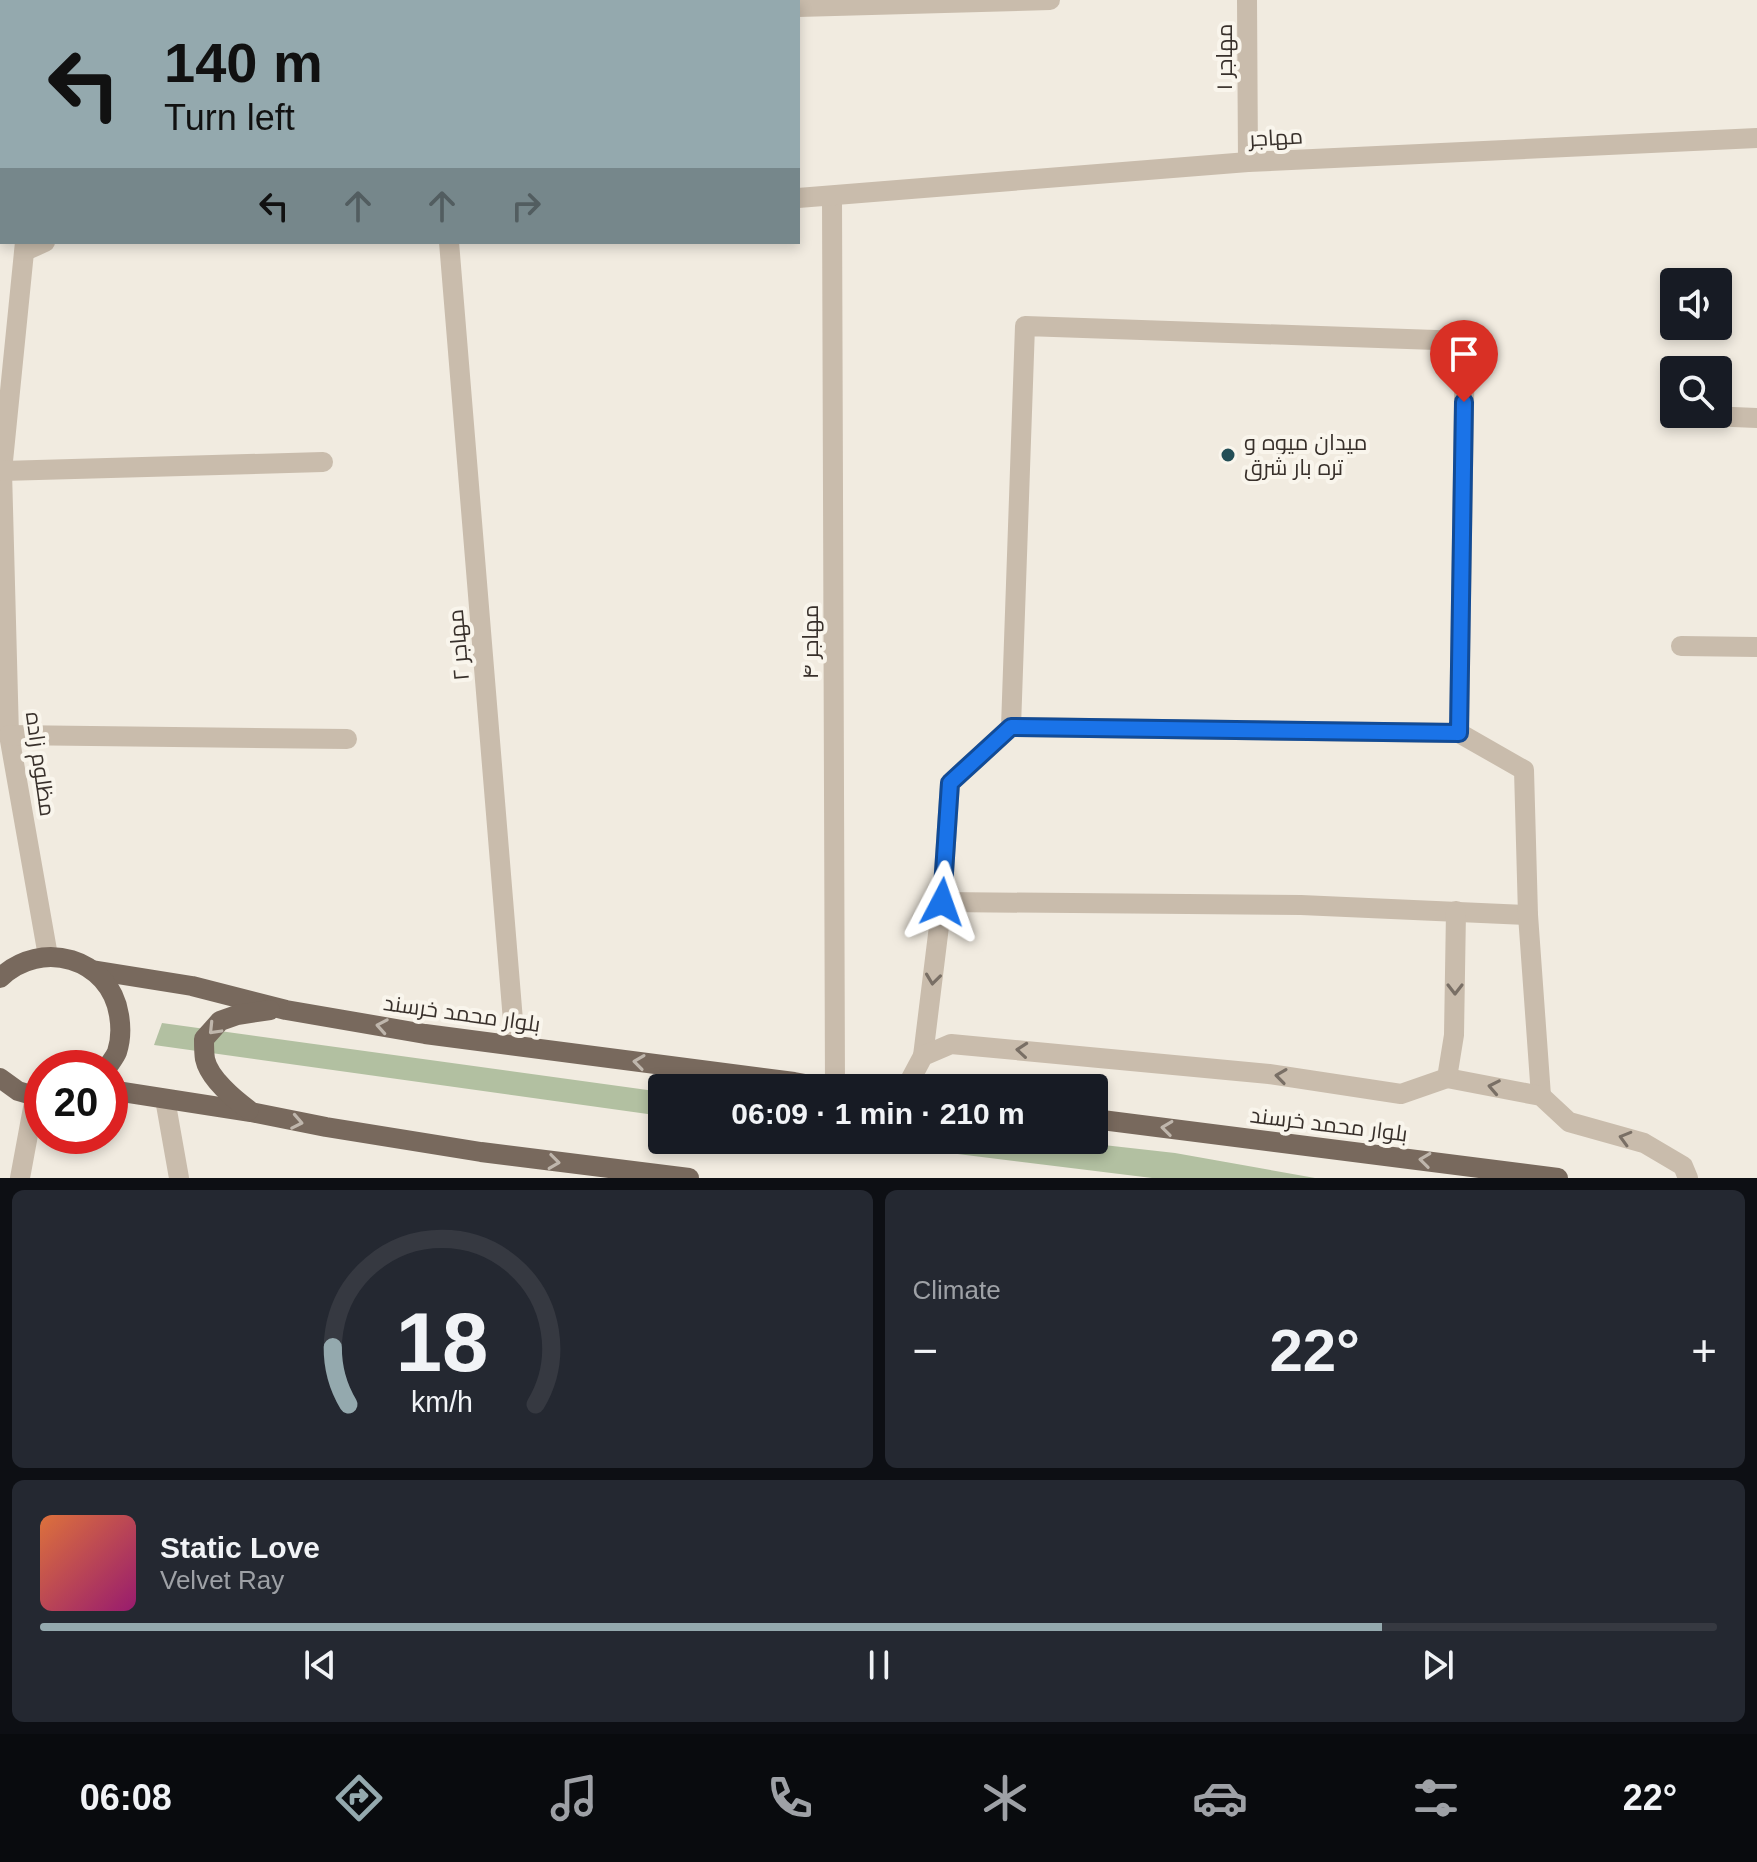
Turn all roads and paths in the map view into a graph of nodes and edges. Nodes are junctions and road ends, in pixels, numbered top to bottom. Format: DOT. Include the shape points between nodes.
graph roads {
  1 [pos="1050,0"];
  2 [pos="1247,0"];
  3 [pos="800,5"];
  4 [pos="1757,138"];
  5 [pos="1248,162"];
  6 [pos="832,196"];
  7 [pos="800,198"];
  8 [pos="449,244"];
  9 [pos="25,247"];
  10 [pos="1732,417"];
  11 [pos="1757,418"];
  12 [pos="323,462"];
  13 [pos="2,471"];
  14 [pos="1681,646"];
  15 [pos="1757,647"];
  16 [pos="1011,727"];
  17 [pos="1459,733"];
  18 [pos="9,735"];
  19 [pos="347,739"];
  20 [pos="942,902"];
  21 [pos="1456,911"];
  22 [pos="1528,915"];
  23 [pos="0,956"];
  24 [pos="38,958"];
  25 [pos="92,970"];
  26 [pos="0,978"];
  27 [pos="286,1010"];
  28 [pos="515,1045"];
  29 [pos="117,1050"];
  30 [pos="923,1056"];
  31 [pos="734,1074"];
  32 [pos="835,1074"];
  33 [pos="913,1074"];
  34 [pos="0,1078"];
  35 [pos="1447,1078"];
  36 [pos="24,1093"];
  37 [pos="128,1093"];
  38 [pos="1541,1096"];
  39 [pos="165,1099"];
  40 [pos="251,1112"];
  41 [pos="1108,1121"];
  42 [pos="26,1154"];
  43 [pos="20,1178"];
  44 [pos="179,1178"];
  45 [pos="689,1178"];
  46 [pos="1558,1178"];
  47 [pos="1688,1178"];
  1 -- 3 [label="street"];
  2 -- 5 [label="street, مهاجر ۱"];
  4 -- 5 [label="street, مهاجر"];
  5 -- 6 [label="street, مهاجر"];
  6 -- 7 [label="street, مهاجر"];
  6 -- 32 [label="street, مهاجر ۴"];
  8 -- 28 [label="street, مهاجر ۲"];
  9 -- 13 [label="street, مظلوم زاده"];
  10 -- 11 [label="street"];
  12 -- 13 [label="street"];
  13 -- 18 [label="street, مظلوم زاده"];
  14 -- 15 [label="street"];
  16 -- 17 [label="street"];
  16 -- 17 [label="street" via="1025,326 1465,341"];
  16 -- 20 [label="street" via="950,783"];
  17 -- 22 [label="street" via="1524,770"];
  18 -- 19 [label="street"];
  18 -- 24 [label="street, مظلوم زاده"];
  20 -- 21 [label="street"];
  20 -- 30 [label="street, one-way"];
  21 -- 22 [label="street"];
  21 -- 35 [label="street, one-way" via="1454,1035"];
  22 -- 38 [label="street"];
  23 -- 24 [label="main road"];
  24 -- 25 [label="main road, بلوار محمد خرسند" via="64,958"];
  24 -- 26 [label="main road"];
  25 -- 27 [label="main road, بلوار محمد خرسند" via="192,986"];
  25 -- 29 [label="main road" via="118,1006"];
  28 -- 27 [label="main road, بلوار محمد خرسند, one-way"];
  27 -- 40 [label="main road, one-way" via="220,1021 204,1039 205,1061"];
  31 -- 28 [label="main road, بلوار محمد خرسند, one-way"];
  30 -- 33 [label="street"];
  35 -- 30 [label="street, one-way" via="1401,1094 1269,1074 951,1044"];
  34 -- 36 [label="main road"];
  38 -- 35 [label="street, one-way"];
  37 -- 39 [label="main road"];
  47 -- 38 [label="street, one-way" via="1683,1166 1644,1143 1569,1122"];
  39 -- 40 [label="main road"];
  39 -- 44 [label="street"];
  40 -- 45 [label="main road, one-way" via="481,1152"];
  46 -- 41 [label="main road, بلوار محمد خرسند, one-way"];
  42 -- 43 [label="street"];
}
